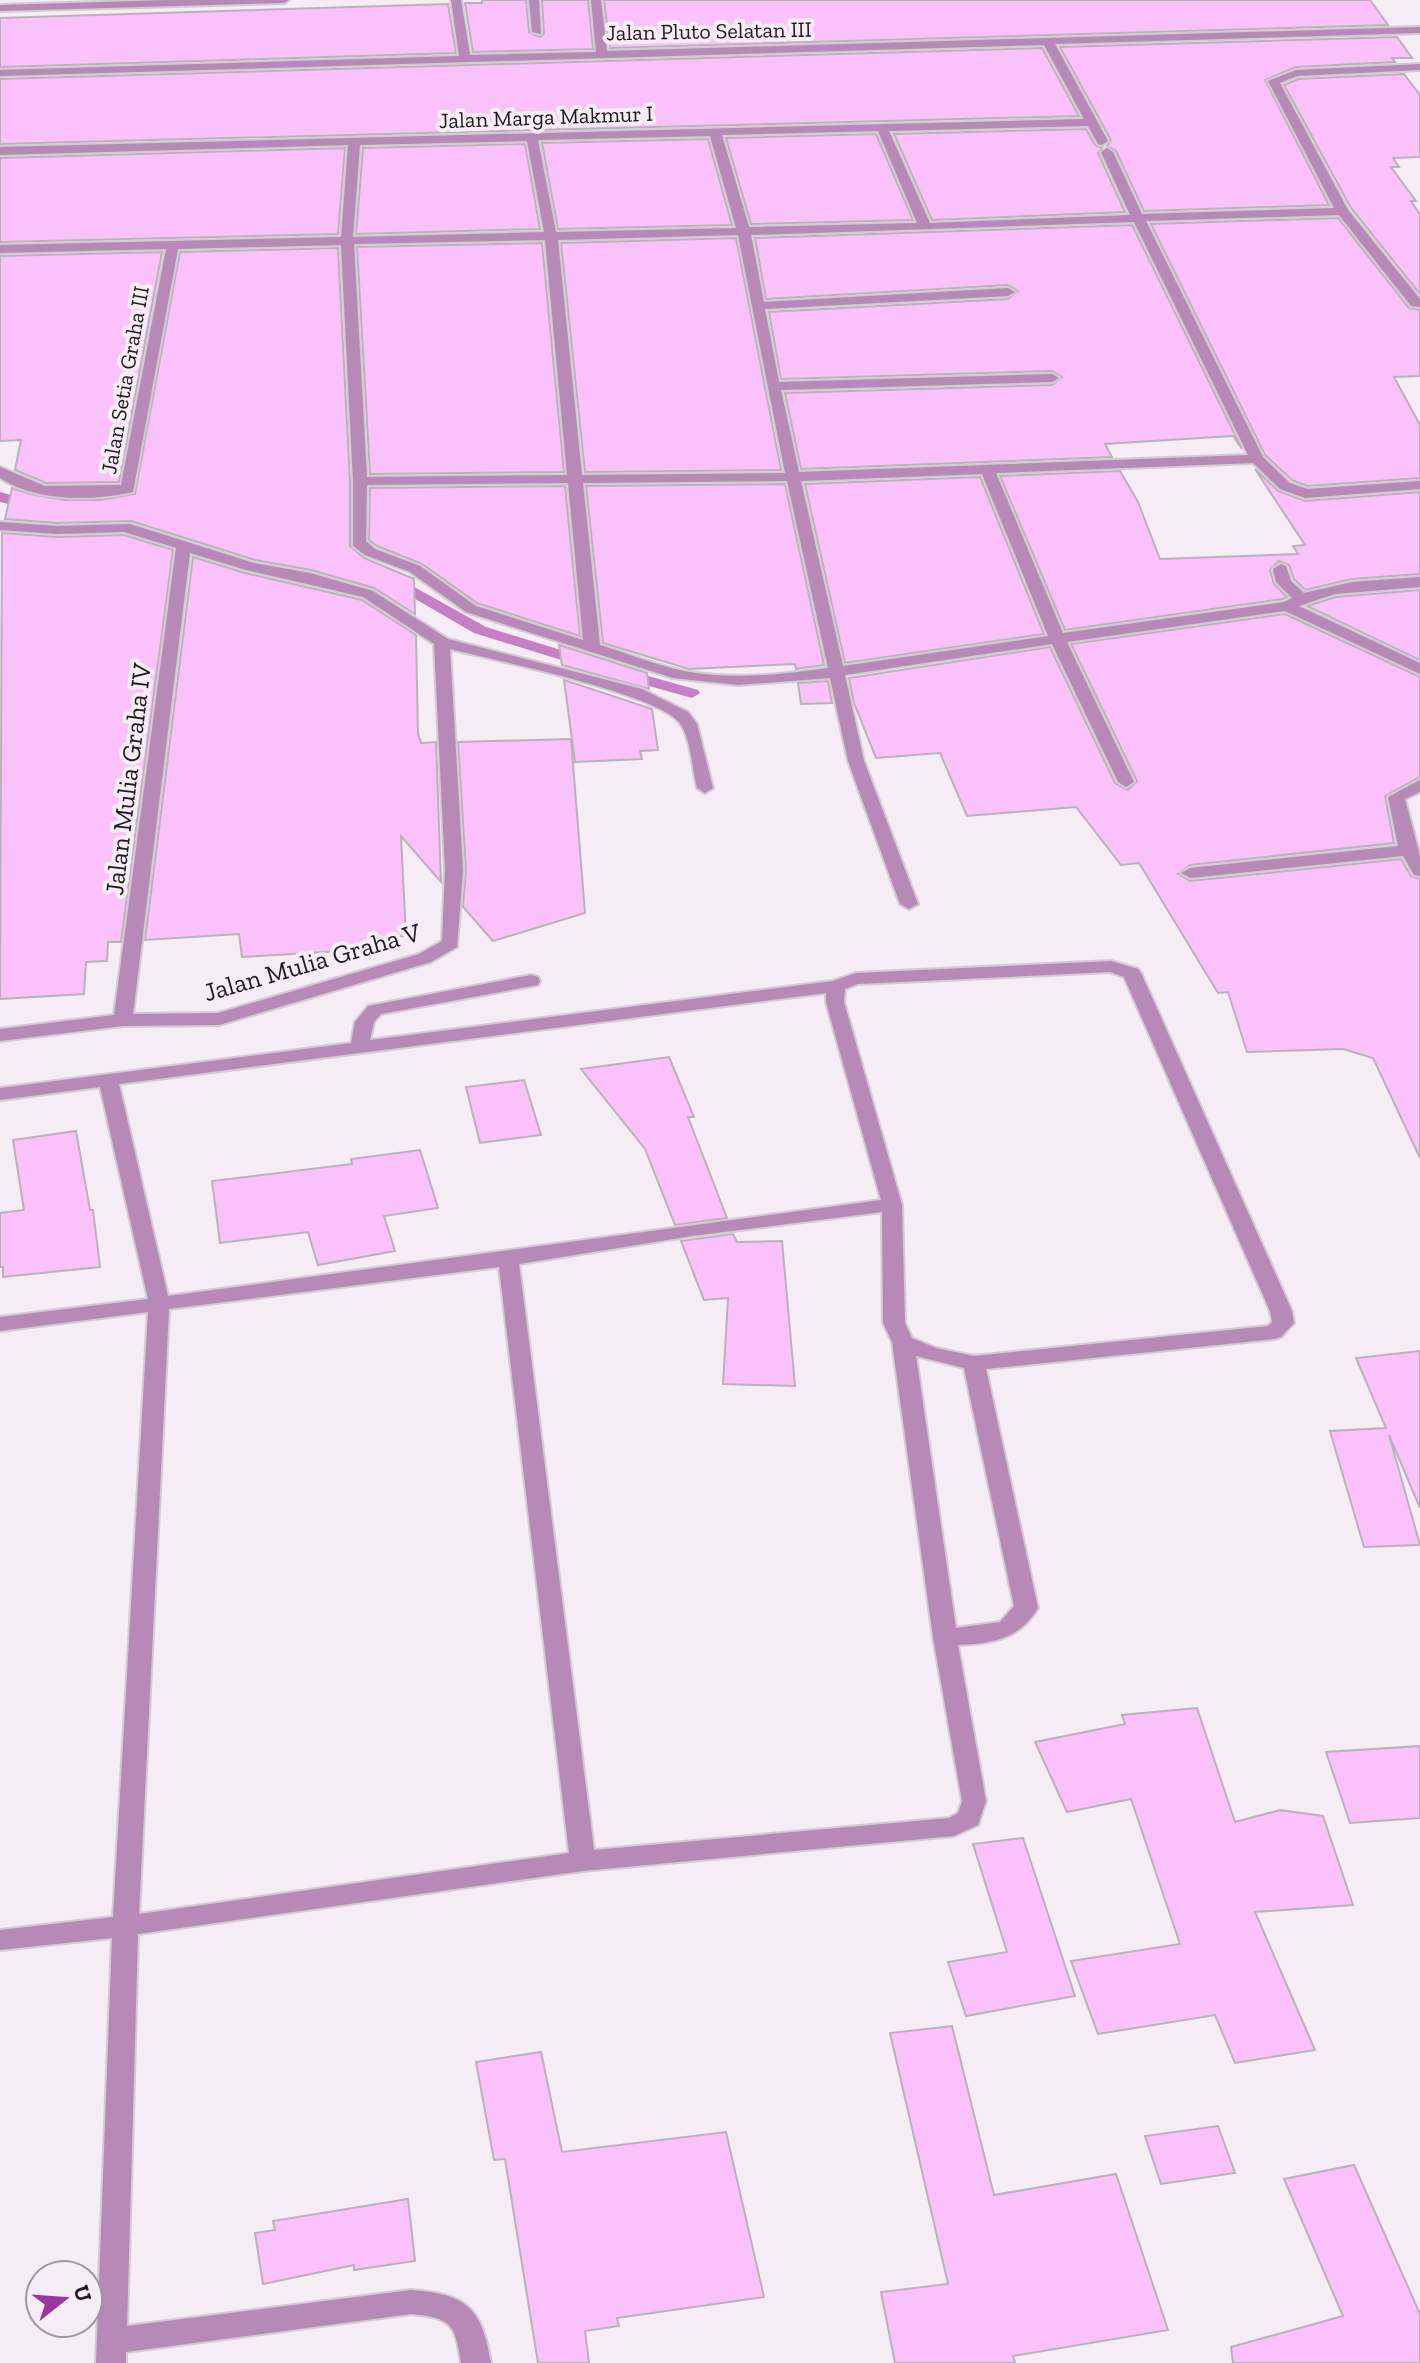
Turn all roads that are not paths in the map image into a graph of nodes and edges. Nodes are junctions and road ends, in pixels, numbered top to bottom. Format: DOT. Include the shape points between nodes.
graph roads {
  1 [pos="284,0"];
  2 [pos="456,0"];
  3 [pos="534,0"];
  4 [pos="596,0"];
  5 [pos="0,8"];
  6 [pos="1420,30"];
  7 [pos="537,32"];
  8 [pos="1048,42"];
  9 [pos="602,54"];
  10 [pos="465,58"];
  11 [pos="1420,67"];
  12 [pos="0,73"];
  13 [pos="1093,122"];
  14 [pos="882,128"];
  15 [pos="715,132"];
  16 [pos="532,138"];
  17 [pos="354,141"];
  18 [pos="0,151"];
  19 [pos="1342,211"];
  20 [pos="1138,218"];
  21 [pos="925,227"];
  22 [pos="744,232"];
  23 [pos="551,237"];
  24 [pos="347,239"];
  25 [pos="173,243"];
  26 [pos="0,249"];
  27 [pos="1008,292"];
  28 [pos="1419,305"];
  29 [pos="757,306"];
  30 [pos="1052,378"];
  31 [pos="773,386"];
  32 [pos="1257,459"];
  33 [pos="0,471"];
  34 [pos="988,472"];
  35 [pos="795,477"];
  36 [pos="360,481"];
  37 [pos="574,482"];
  38 [pos="1420,485"];
  39 [pos="0,526"];
  40 [pos="184,544"];
  41 [pos="1281,569"];
  42 [pos="1420,582"];
  43 [pos="1294,602"];
  44 [pos="1058,640"];
  45 [pos="442,642"];
  46 [pos="592,648"];
  47 [pos="1420,669"];
  48 [pos="835,673"];
  49 [pos="1126,782"];
  50 [pos="1420,785"];
  51 [pos="705,788"];
  52 [pos="1408,850"];
  53 [pos="1420,871"];
  54 [pos="1190,873"];
  55 [pos="909,904"];
  56 [pos="531,981"];
  57 [pos="836,986"];
  58 [pos="123,1020"];
  59 [pos="0,1035"];
  60 [pos="360,1047"];
  61 [pos="108,1080"];
  62 [pos="0,1094"];
  63 [pos="892,1205"];
  64 [pos="508,1259"];
  65 [pos="159,1303"];
  66 [pos="0,1324"];
  67 [pos="903,1342"];
  68 [pos="974,1363"];
  69 [pos="945,1637"];
  70 [pos="583,1861"];
  71 [pos="125,1926"];
  72 [pos="0,1940"];
  73 [pos="112,2352"];
  74 [pos="476,2363"];
  1 -- 5 [label="street"];
  2 -- 10 [label="street"];
  3 -- 7 [label="street"];
  4 -- 9 [label="street"];
  6 -- 8 [label="street, Jalan Pluto Selatan III"];
  8 -- 9 [label="street, Jalan Pluto Selatan III"];
  8 -- 13 [label="street"];
  9 -- 10 [label="street, Jalan Pluto Selatan III"];
  10 -- 12 [label="street, Jalan Pluto Selatan III"];
  11 -- 19 [label="street" via="1296,73 1274,81"];
  13 -- 14 [label="street, Jalan Marga Makmur I"];
  13 -- 20 [label="street"];
  14 -- 15 [label="street, Jalan Marga Makmur I"];
  14 -- 21 [label="street"];
  15 -- 16 [label="street, Jalan Marga Makmur I"];
  15 -- 22 [label="street"];
  16 -- 17 [label="street, Jalan Marga Makmur I"];
  16 -- 23 [label="street"];
  17 -- 18 [label="street, Jalan Marga Makmur I"];
  17 -- 24 [label="street"];
  19 -- 20 [label="street"];
  19 -- 28 [label="street"];
  20 -- 21 [label="street"];
  20 -- 32 [label="street"];
  21 -- 22 [label="street"];
  22 -- 23 [label="street"];
  22 -- 29 [label="street"];
  23 -- 24 [label="street"];
  23 -- 37 [label="street"];
  24 -- 25 [label="street"];
  24 -- 36 [label="street"];
  25 -- 26 [label="street"];
  25 -- 33 [label="street, Jalan Setia Graha III" via="128,489 31,489"];
  27 -- 29 [label="street"];
  29 -- 31 [label="street"];
  30 -- 31 [label="street"];
  31 -- 35 [label="street"];
  32 -- 34 [label="street"];
  32 -- 38 [label="street" via="1285,486 1305,494"];
  34 -- 35 [label="street"];
  34 -- 44 [label="street"];
  35 -- 37 [label="street"];
  35 -- 48 [label="street"];
  36 -- 37 [label="street"];
  36 -- 46 [label="street" via="358,543 370,552 415,569 471,609"];
  37 -- 46 [label="street"];
  39 -- 40 [label="street" via="125,527"];
  40 -- 45 [label="street" via="251,567 368,594"];
  40 -- 58 [label="street, Jalan Mulia Graha IV"];
  41 -- 43 [label="street"];
  42 -- 43 [label="street" via="1323,591"];
  43 -- 44 [label="street"];
  43 -- 47 [label="street" via="1304,616"];
  44 -- 48 [label="street"];
  44 -- 49 [label="street"];
  45 -- 51 [label="street" via="657,700 691,727"];
  45 -- 58 [label="street, Jalan Mulia Graha V" via="454,870 451,943 425,958 219,1019"];
  46 -- 48 [label="street" via="709,681"];
  48 -- 55 [label="street" via="856,761"];
  50 -- 52 [label="street" via="1396,797"];
  52 -- 53 [label="street"];
  52 -- 54 [label="street"];
  56 -- 60 [label="street" via="375,1010 362,1024"];
  57 -- 60 [label="street"];
  57 -- 63 [label="street" via="835,1002"];
  57 -- 68 [label="street" via="856,979 1111,966 1132,973 1283,1323 1274,1332"];
  58 -- 59 [label="street"];
  60 -- 61 [label="street"];
  61 -- 62 [label="street"];
  61 -- 65 [label="street"];
  63 -- 64 [label="street"];
  63 -- 67 [label="street" via="894,1323"];
  64 -- 65 [label="street"];
  64 -- 70 [label="street"];
  65 -- 66 [label="street"];
  65 -- 71 [label="street"];
  67 -- 68 [label="street"];
  67 -- 69 [label="street"];
  68 -- 69 [label="street" via="1026,1608 1008,1628"];
  69 -- 70 [label="street" via="974,1801 969,1818 954,1827"];
  70 -- 71 [label="street"];
  71 -- 72 [label="street"];
  71 -- 73 [label="street"];
  73 -- 74 [label="street" via="411,2302 442,2303 456,2311 471,2329"];
}
